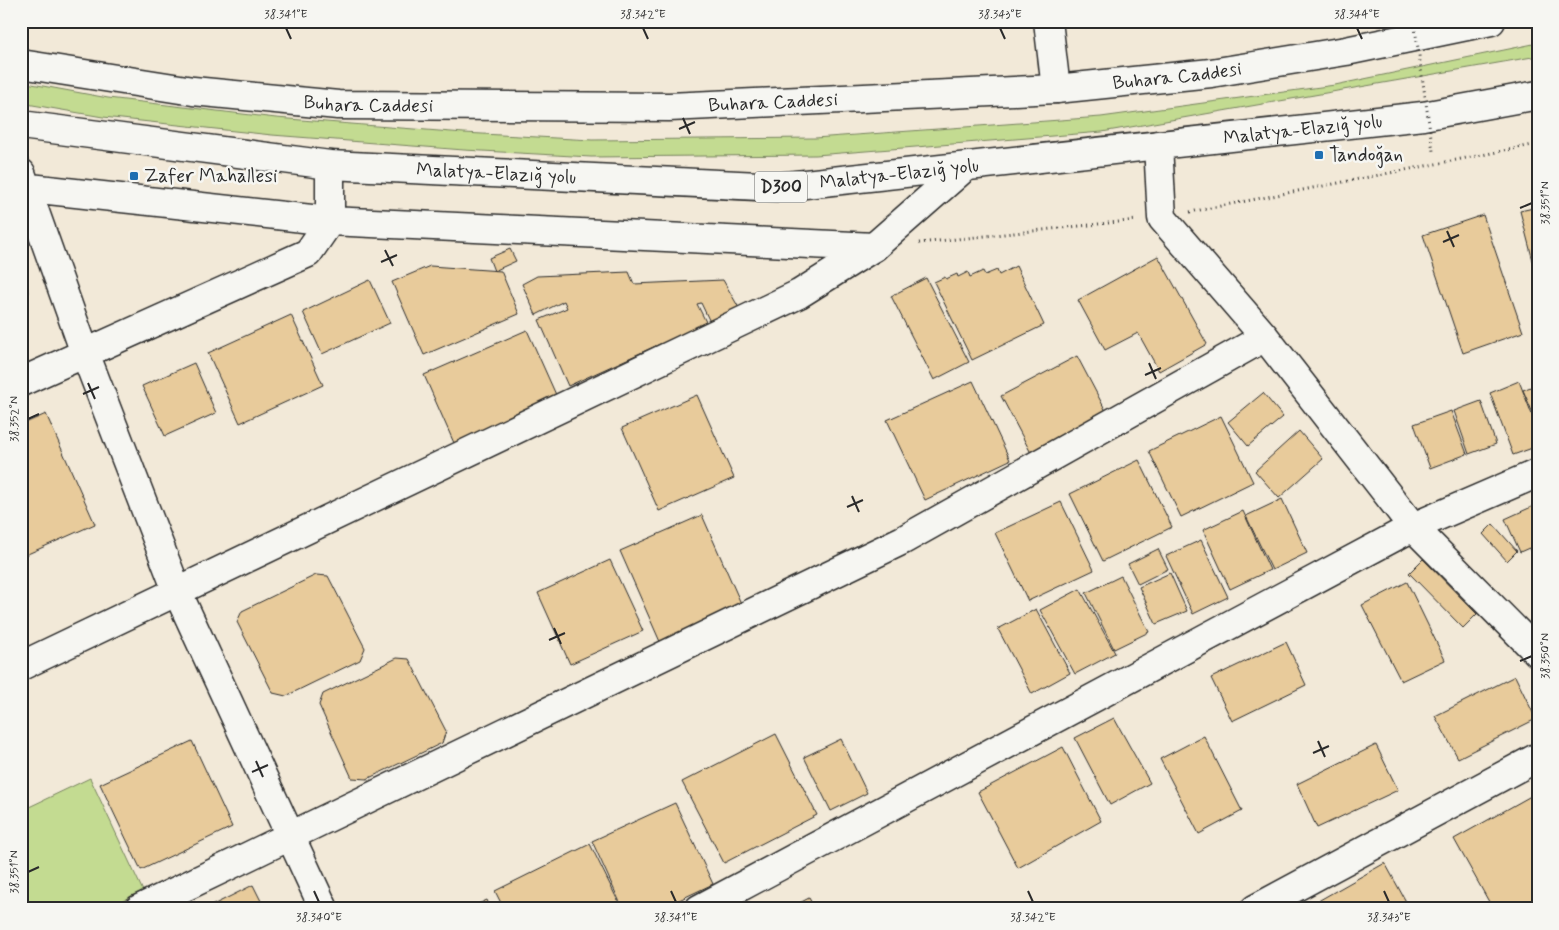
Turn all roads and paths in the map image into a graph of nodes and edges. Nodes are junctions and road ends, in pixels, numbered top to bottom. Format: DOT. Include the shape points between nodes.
graph roads {
  1 [pos="1048,21"];
  2 [pos="1414,21"];
  3 [pos="1491,21"];
  4 [pos="21,64"];
  5 [pos="1056,89"];
  6 [pos="1538,94"];
  7 [pos="21,124"];
  8 [pos="1538,144"];
  9 [pos="1158,145"];
  10 [pos="1433,151"];
  11 [pos="330,165"];
  12 [pos="965,166"];
  13 [pos="23,182"];
  14 [pos="1162,218"];
  15 [pos="330,221"];
  16 [pos="914,243"];
  17 [pos="874,247"];
  18 [pos="1264,337"];
  19 [pos="85,354"];
  20 [pos="21,382"];
  21 [pos="1538,473"];
  22 [pos="1413,527"];
  23 [pos="177,590"];
  24 [pos="1538,653"];
  25 [pos="21,666"];
  26 [pos="1538,757"];
  27 [pos="288,836"];
  28 [pos="139,909"];
  29 [pos="324,909"];
  30 [pos="699,909"];
  31 [pos="1256,909"];
  1 -- 5 [label="main road"];
  2 -- 10 [label="path, bridge"];
  3 -- 5 [label="main road, Buhara Caddesi" via="1346,51 1211,73"];
  4 -- 5 [label="main road, Buhara Caddesi" via="193,90 338,105 669,106"];
  6 -- 9 [label="main road, Malatya-Elazığ yolu / D300" via="1423,116"];
  7 -- 11 [label="main road, Malatya-Elazığ yolu / D300"];
  8 -- 14 [label="path"];
  9 -- 12 [label="main road, Malatya-Elazığ yolu / D300"];
  9 -- 14 [label="main road"];
  11 -- 12 [label="main road, Malatya-Elazığ yolu / D300" via="778,187"];
  11 -- 15 [label="main road"];
  12 -- 17 [label="main road"];
  13 -- 15 [label="main road"];
  13 -- 19 [label="main road"];
  14 -- 16 [label="path"];
  14 -- 18 [label="main road"];
  15 -- 17 [label="main road"];
  15 -- 19 [label="main road" via="308,253"];
  17 -- 23 [label="main road" via="799,294"];
  18 -- 22 [label="main road"];
  18 -- 27 [label="main road" via="902,540"];
  19 -- 20 [label="main road"];
  19 -- 23 [label="main road"];
  21 -- 22 [label="main road"];
  22 -- 24 [label="main road"];
  22 -- 30 [label="main road"];
  23 -- 25 [label="main road"];
  23 -- 27 [label="main road"];
  26 -- 31 [label="main road"];
  27 -- 28 [label="main road"];
  27 -- 29 [label="main road"];
}
